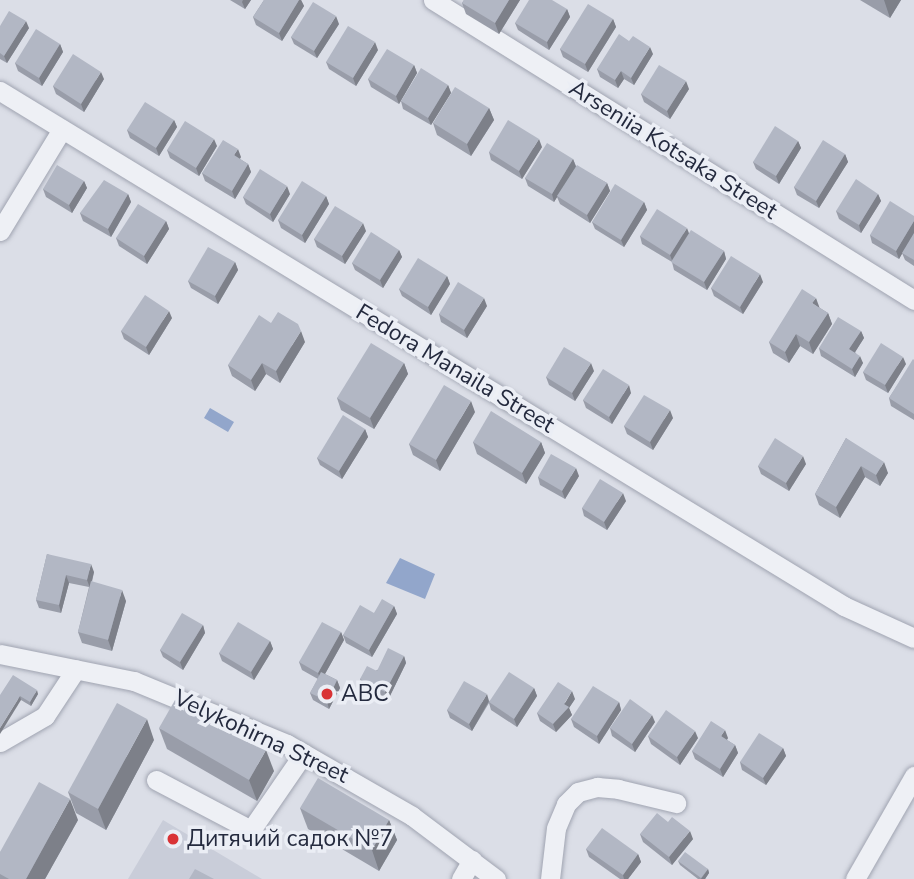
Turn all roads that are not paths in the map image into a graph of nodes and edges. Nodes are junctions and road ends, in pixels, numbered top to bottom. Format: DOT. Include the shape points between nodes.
graph roads {
  1 [pos="433,0"];
  2 [pos="0,91"];
  3 [pos="62,129"];
  4 [pos="0,231"];
  5 [pos="914,300"];
  6 [pos="914,638"];
  7 [pos="0,654"];
  8 [pos="76,669"];
  9 [pos="0,743"];
  10 [pos="304,753"];
  11 [pos="914,776"];
  12 [pos="156,780"];
  13 [pos="676,803"];
  14 [pos="472,860"];
  15 [pos="461,879"];
  16 [pos="496,879"];
  17 [pos="550,879"];
  18 [pos="855,879"];
  1 -- 5 [label="street, Arseniia Kotsaka Street"];
  2 -- 3 [label="street, Fedora Manaila Street"];
  3 -- 4 [label="street"];
  3 -- 6 [label="street, Fedora Manaila Street" via="844,606"];
  7 -- 8 [label="street, Velykohirna Street"];
  8 -- 9 [label="street" via="45,716"];
  8 -- 10 [label="street, Velykohirna Street" via="168,692"];
  10 -- 12 [label="street" via="251,830"];
  10 -- 14 [label="street, Velykohirna Street" via="412,816"];
  11 -- 18 [label="street"];
  13 -- 17 [label="street" via="618,789 597,787 578,792 566,804 556,828"];
  14 -- 15 [label="street"];
  14 -- 16 [label="street, Velykohirna Street"];
}
